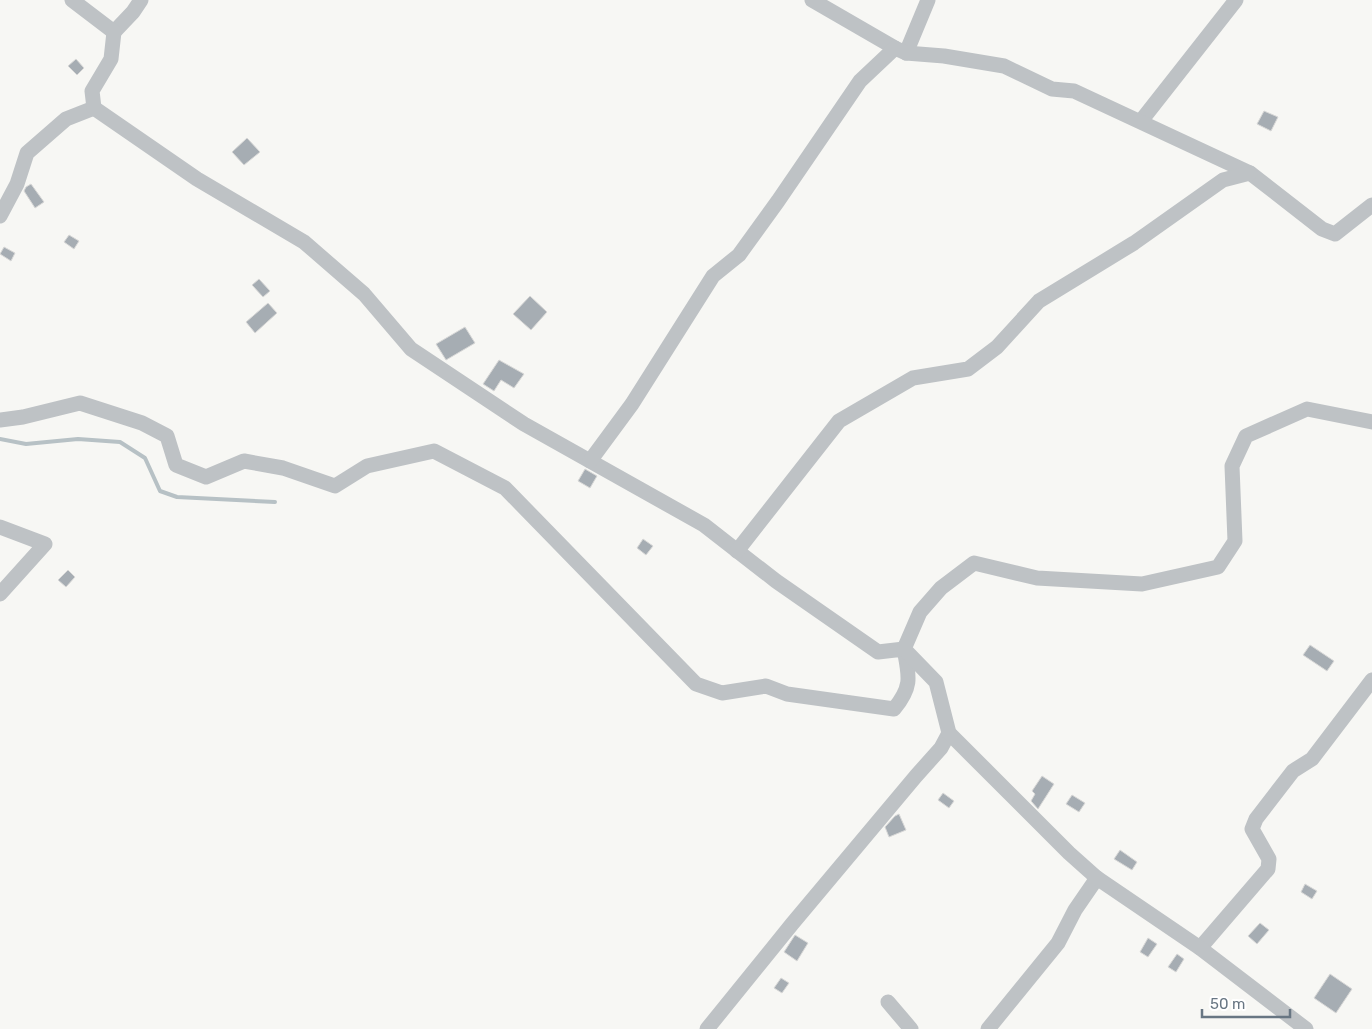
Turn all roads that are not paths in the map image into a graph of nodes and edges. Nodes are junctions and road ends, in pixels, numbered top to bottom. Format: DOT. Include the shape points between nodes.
graph roads {
  1 [pos="72,0"];
  2 [pos="141,0"];
  3 [pos="812,0"];
  4 [pos="928,0"];
  5 [pos="1236,0"];
  6 [pos="114,32"];
  7 [pos="901,51"];
  8 [pos="94,108"];
  9 [pos="1142,121"];
  10 [pos="1250,173"];
  11 [pos="1372,205"];
  12 [pos="0,216"];
  13 [pos="0,420"];
  14 [pos="1372,422"];
  15 [pos="590,461"];
  16 [pos="0,527"];
  17 [pos="737,551"];
  18 [pos="0,594"];
  19 [pos="904,649"];
  20 [pos="1372,680"];
  21 [pos="949,733"];
  22 [pos="1096,878"];
  23 [pos="1200,948"];
  24 [pos="888,1002"];
  25 [pos="707,1029"];
  26 [pos="911,1029"];
  27 [pos="988,1029"];
  28 [pos="1306,1029"];
  1 -- 6 [label="street"];
  2 -- 6 [label="street"];
  3 -- 7 [label="street"];
  4 -- 7 [label="street"];
  5 -- 9 [label="street"];
  6 -- 8 [label="street" via="111,59 92,91"];
  7 -- 9 [label="street" via="1004,66 1052,89 1074,90"];
  7 -- 15 [label="street" via="860,81 739,255 714,276 632,404"];
  8 -- 12 [label="street" via="66,119 28,153 17,184"];
  8 -- 15 [label="street" via="196,179 304,242 364,294 411,349 524,424"];
  9 -- 10 [label="street"];
  10 -- 11 [label="street" via="1322,228 1335,234"];
  10 -- 17 [label="street" via="1223,180 1134,243 1039,301 996,347 968,368 913,378 839,421"];
  13 -- 19 [label="street" via="80,403 142,422 167,436 176,465 206,477 244,461 283,468 335,486 367,466 434,451 505,488 696,684 722,693 766,686 787,694 894,709 910,679"];
  14 -- 19 [label="street" via="1307,410 1246,436 1232,466 1235,541 1218,567 1142,584 1037,578 974,563 941,588 920,612"];
  15 -- 17 [label="street" via="704,525"];
  16 -- 18 [label="street" via="45,544"];
  17 -- 19 [label="street" via="878,652"];
  19 -- 21 [label="street" via="936,682"];
  20 -- 23 [label="street" via="1312,759 1293,771 1256,819 1252,829 1270,859 1268,869"];
  21 -- 22 [label="street"];
  21 -- 25 [label="street" via="941,748"];
  22 -- 23 [label="street"];
  22 -- 27 [label="street" via="1058,943"];
  23 -- 28 [label="street"];
  24 -- 26 [label="street"];
}
